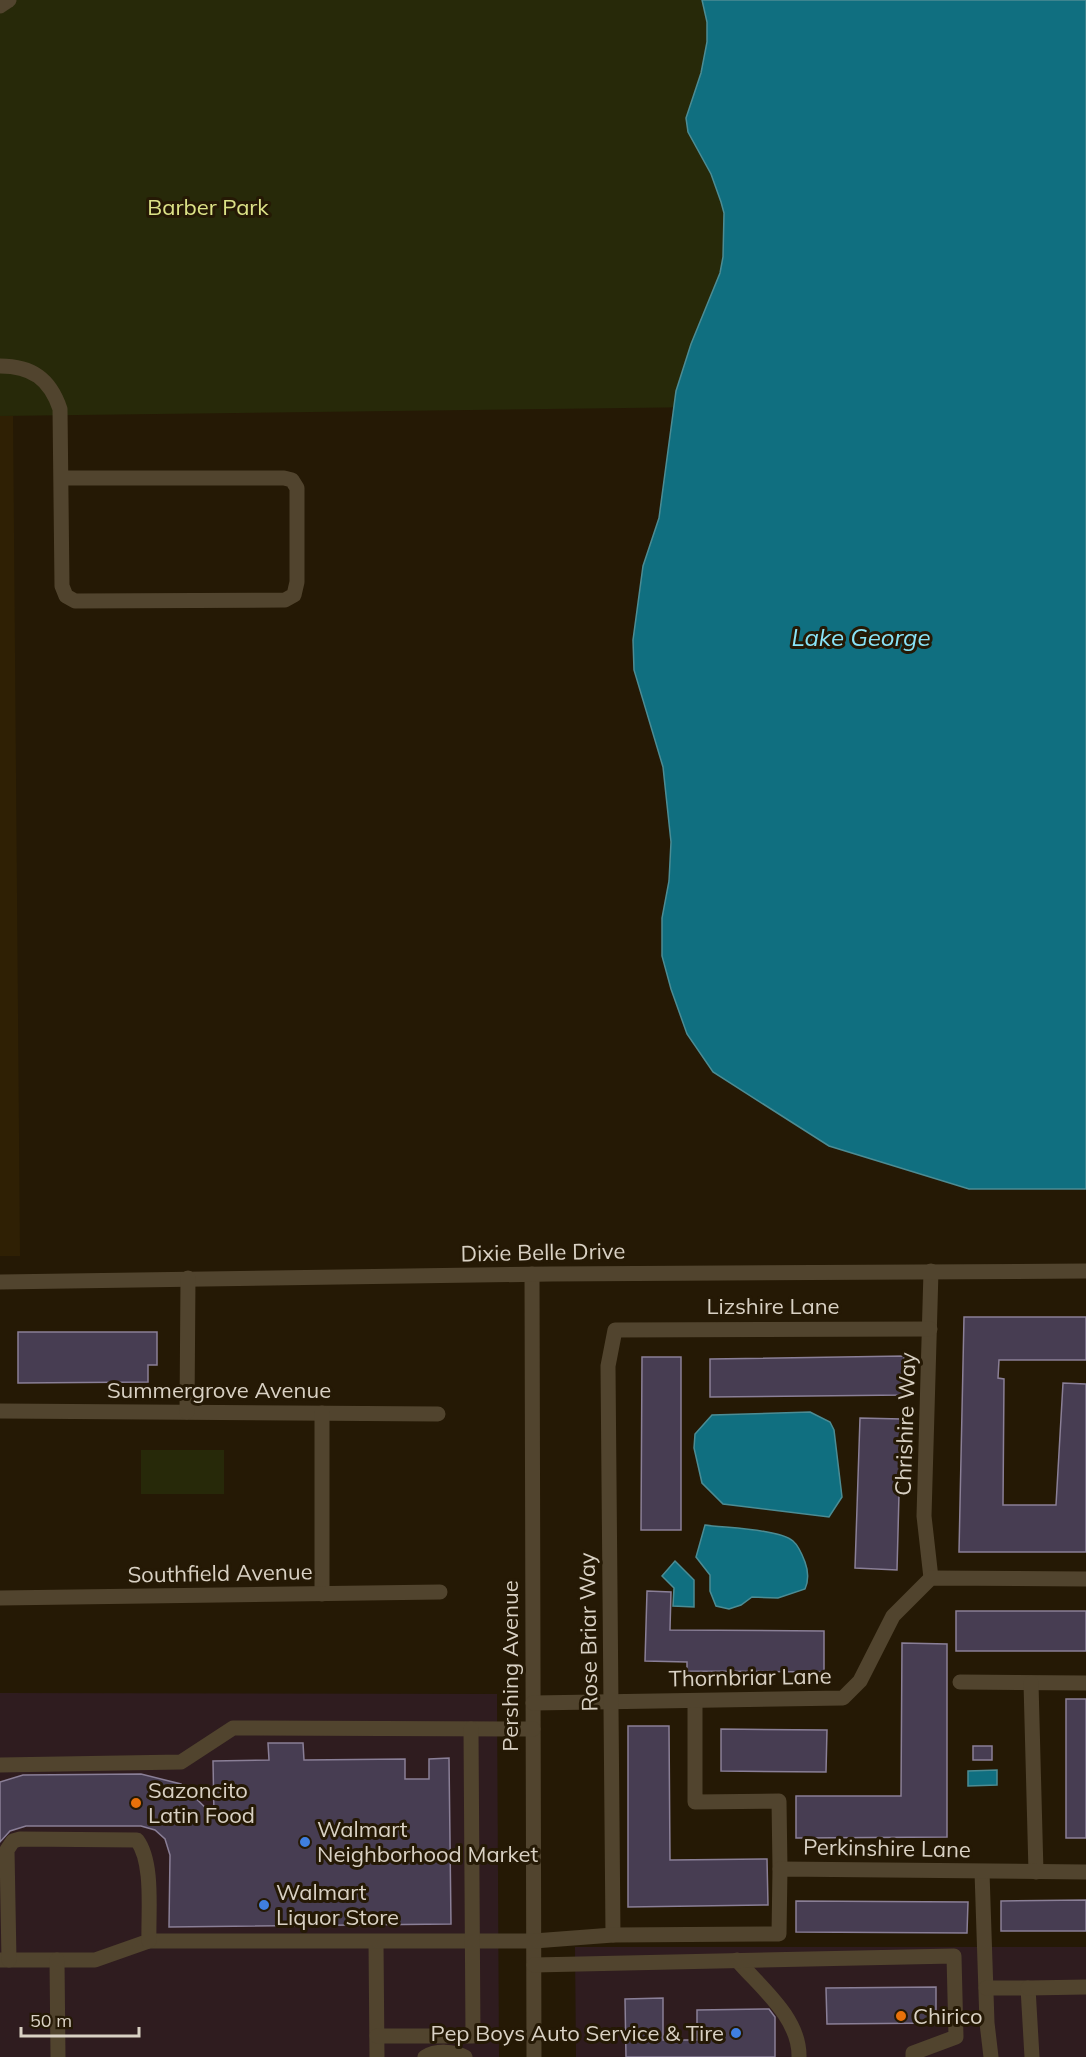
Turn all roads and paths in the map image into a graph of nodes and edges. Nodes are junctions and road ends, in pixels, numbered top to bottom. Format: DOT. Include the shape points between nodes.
graph roads {
  1 [pos="9,0"];
  2 [pos="0,6"];
  3 [pos="0,366"];
  4 [pos="61,478"];
  5 [pos="931,1271"];
  6 [pos="1086,1271"];
  7 [pos="532,1274"];
  8 [pos="188,1278"];
  9 [pos="0,1282"];
  10 [pos="930,1329"];
  11 [pos="615,1330"];
  12 [pos="0,1412"];
  13 [pos="187,1412"];
  14 [pos="322,1413"];
  15 [pos="438,1414"];
  16 [pos="931,1578"];
  17 [pos="1086,1579"];
  18 [pos="440,1592"];
  19 [pos="322,1594"];
  20 [pos="0,1598"];
  21 [pos="960,1682"];
  22 [pos="1031,1683"];
  23 [pos="1086,1683"];
  24 [pos="695,1701"];
  25 [pos="612,1702"];
  26 [pos="533,1703"];
  27 [pos="471,1729"];
  28 [pos="533,1729"];
  29 [pos="0,1765"];
  30 [pos="780,1869"];
  31 [pos="982,1872"];
  32 [pos="1036,1872"];
  33 [pos="1086,1872"];
  34 [pos="613,1935"];
  35 [pos="148,1941"];
  36 [pos="472,1941"];
  37 [pos="534,1941"];
  38 [pos="376,1942"];
  39 [pos="4,1960"];
  40 [pos="57,1960"];
  41 [pos="737,1960"];
  42 [pos="534,1965"];
  43 [pos="1086,1987"];
  44 [pos="986,1988"];
  45 [pos="1028,1988"];
  46 [pos="377,2036"];
  47 [pos="416,2036"];
  48 [pos="473,2036"];
  49 [pos="799,2053"];
  50 [pos="58,2057"];
  51 [pos="377,2057"];
  52 [pos="416,2057"];
  53 [pos="426,2057"];
  54 [pos="465,2057"];
  55 [pos="473,2057"];
  56 [pos="534,2057"];
  57 [pos="914,2057"];
  58 [pos="991,2057"];
  59 [pos="1032,2057"];
  1 -- 2 [label="street"];
  3 -- 4 [label="street" via="14,366 36,374 54,390 60,409"];
  4 -- 4 [label="street" via="62,586 66,596 75,601 285,600 294,595 297,488 292,480"];
  5 -- 6 [label="street, Dixie Belle Drive"];
  5 -- 7 [label="street, Dixie Belle Drive"];
  5 -- 10 [label="street, Chrishire Way"];
  7 -- 8 [label="street, Dixie Belle Drive"];
  7 -- 26 [label="street, Pershing Avenue"];
  8 -- 9 [label="street, Dixie Belle Drive"];
  8 -- 13 [label="street"];
  10 -- 11 [label="street, Lizshire Lane"];
  10 -- 16 [label="street, Chrishire Way" via="924,1516"];
  11 -- 25 [label="street, Rose Briar Way" via="608,1366"];
  12 -- 13 [label="street, Summergrove Avenue"];
  13 -- 14 [label="street, Summergrove Avenue"];
  14 -- 15 [label="street, Summergrove Avenue"];
  14 -- 19 [label="street"];
  16 -- 17 [label="street"];
  16 -- 24 [label="street, Thornbriar Lane" via="893,1616 860,1681 843,1698"];
  18 -- 19 [label="street, Southfield Avenue"];
  19 -- 20 [label="street, Southfield Avenue"];
  21 -- 22 [label="street"];
  22 -- 23 [label="street"];
  22 -- 32 [label="street"];
  24 -- 25 [label="street, Thornbriar Lane"];
  24 -- 30 [label="street" via="695,1802 779,1801"];
  25 -- 26 [label="street, Thornbriar Lane"];
  25 -- 34 [label="street, Rose Briar Way"];
  26 -- 28 [label="street, Pershing Avenue"];
  27 -- 28 [label="street"];
  27 -- 29 [label="street" via="233,1728 181,1762"];
  27 -- 36 [label="street"];
  28 -- 37 [label="street, Pershing Avenue"];
  30 -- 31 [label="street, Perkinshire Lane"];
  30 -- 34 [label="street, Perkinshire Lane" via="779,1934"];
  31 -- 32 [label="street, Perkinshire Lane"];
  31 -- 44 [label="street"];
  32 -- 33 [label="street, Perkinshire Lane"];
  34 -- 37 [label="street, Perkinshire Lane"];
  35 -- 38 [label="street, Perkinshire Lane"];
  35 -- 39 [label="street" via="147,1862 137,1840 20,1839 7,1850"];
  35 -- 40 [label="street, Perkinshire Lane" via="95,1960"];
  36 -- 37 [label="street, Perkinshire Lane"];
  36 -- 38 [label="street, Perkinshire Lane"];
  36 -- 48 [label="street"];
  37 -- 42 [label="street, Pershing Avenue"];
  38 -- 46 [label="street"];
  39 -- 40 [label="street, Perkinshire Lane"];
  40 -- 50 [label="street"];
  41 -- 42 [label="street"];
  41 -- 49 [label="street" via="787,2018 796,2033"];
  41 -- 57 [label="street" via="954,1956 956,2037 914,2053"];
  42 -- 56 [label="street, Pershing Avenue"];
  43 -- 45 [label="street"];
  44 -- 45 [label="street"];
  44 -- 58 [label="street"];
  45 -- 59 [label="street"];
  46 -- 47 [label="street"];
  46 -- 51 [label="street"];
  47 -- 48 [label="street"];
  47 -- 52 [label="street"];
  48 -- 55 [label="street"];
  53 -- 54 [label="street" via="455,2053"];
}
